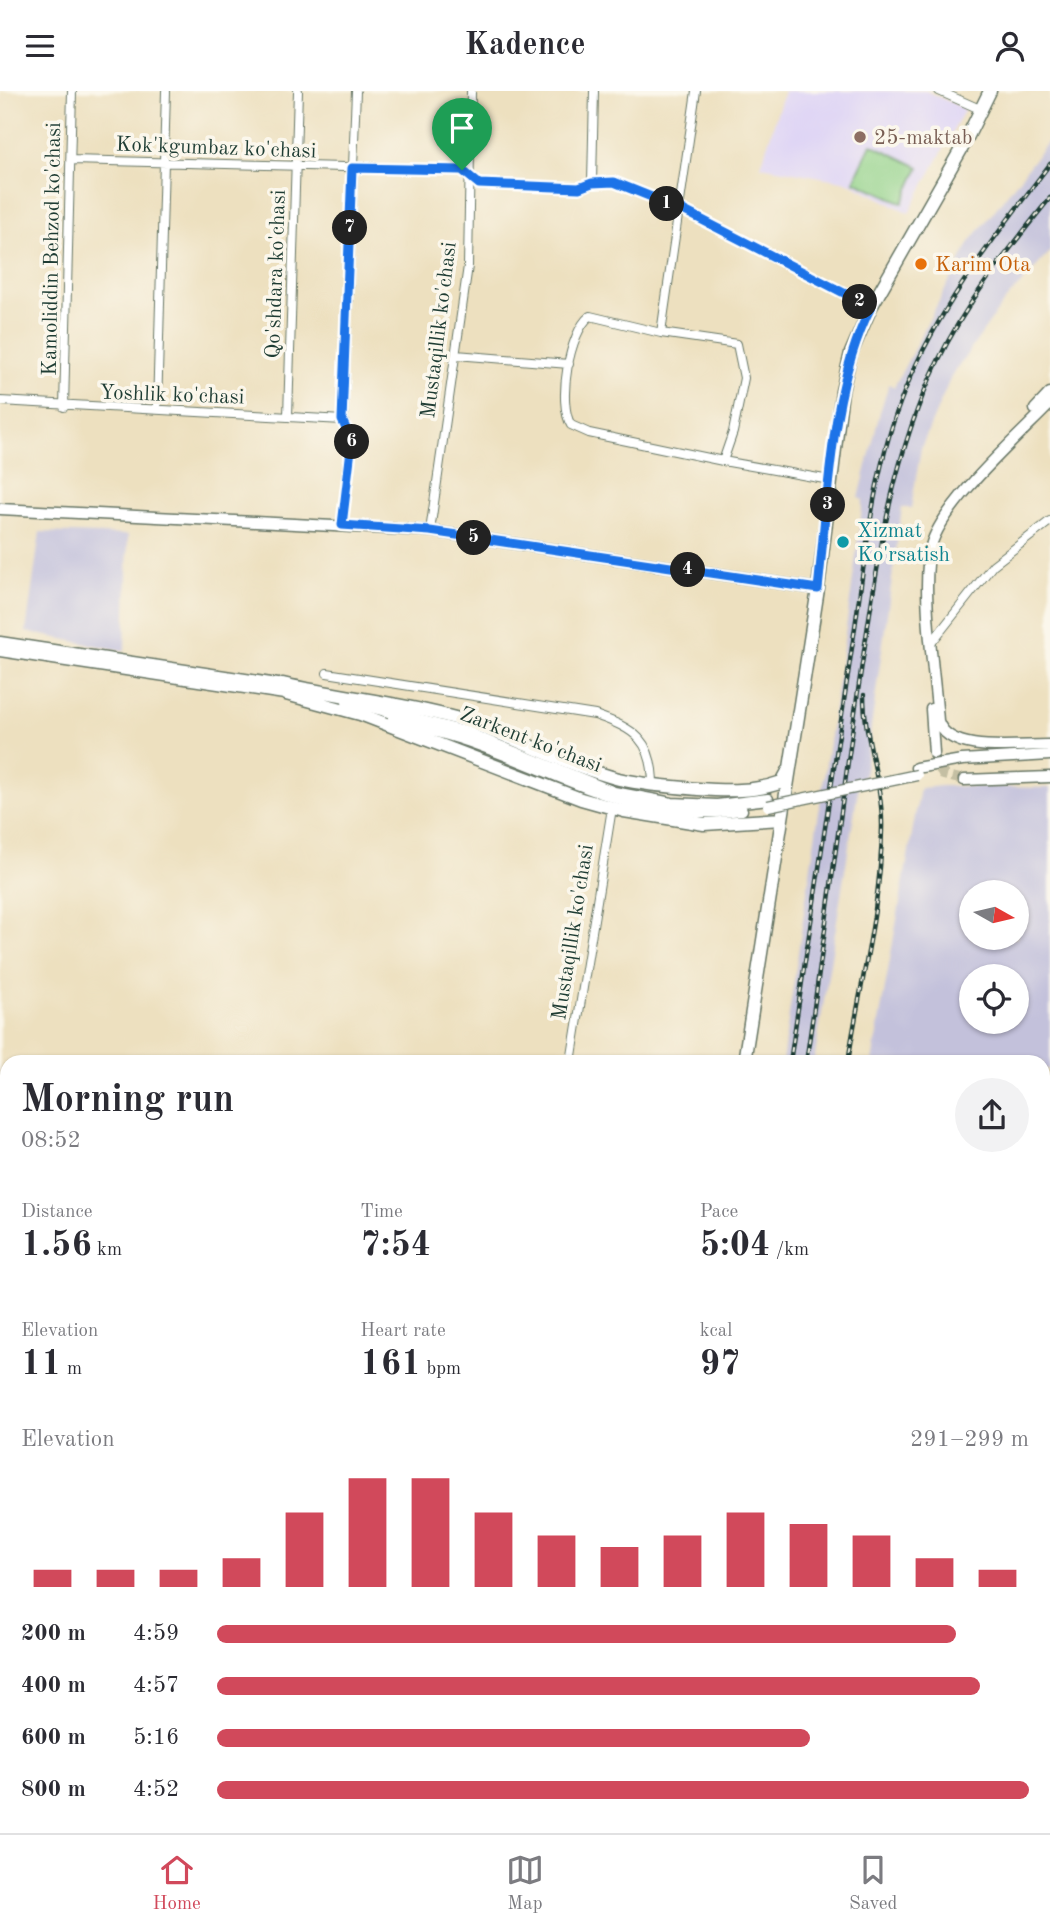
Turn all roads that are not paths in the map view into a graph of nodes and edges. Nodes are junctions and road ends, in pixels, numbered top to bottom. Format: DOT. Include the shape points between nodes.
graph roads {
  1 [pos="72,91"];
  2 [pos="166,91"];
  3 [pos="298,91"];
  4 [pos="356,91"];
  5 [pos="471,91"];
  6 [pos="594,91"];
  7 [pos="696,91"];
  8 [pos="939,91"];
  9 [pos="990,91"];
  10 [pos="982,110"];
  11 [pos="71,160"];
  12 [pos="164,163"];
  13 [pos="296,167"];
  14 [pos="352,168"];
  15 [pos="470,177"];
  16 [pos="592,183"];
  17 [pos="679,208"];
  18 [pos="871,307"];
  19 [pos="661,334"];
  20 [pos="456,355"];
  21 [pos="569,364"];
  22 [pos="1050,393"];
  23 [pos="0,401"];
  24 [pos="1050,404"];
  25 [pos="64,407"];
  26 [pos="157,409"];
  27 [pos="288,417"];
  28 [pos="342,420"];
  29 [pos="723,461"];
  30 [pos="830,480"];
  31 [pos="0,509"];
  32 [pos="1050,521"];
  33 [pos="342,525"];
  34 [pos="430,531"];
  35 [pos="818,589"];
  36 [pos="0,642"];
  37 [pos="932,642"];
  38 [pos="0,651"];
  39 [pos="327,673"];
  40 [pos="285,689"];
  41 [pos="1050,745"];
  42 [pos="933,754"];
  43 [pos="1050,755"];
  44 [pos="1050,762"];
  45 [pos="790,765"];
  46 [pos="916,771"];
  47 [pos="1050,777"];
  48 [pos="964,780"];
  49 [pos="653,786"];
  50 [pos="612,808"];
  51 [pos="782,819"];
  52 [pos="571,1055"];
  53 [pos="745,1055"];
  1 -- 11 [label="street, Kamoliddin Behzod ko'chasi"];
  2 -- 12 [label="street"];
  3 -- 13 [label="street, Qo'shdara ko'chasi"];
  4 -- 14 [label="street"];
  5 -- 15 [label="street, Mustaqillik ko'chasi"];
  6 -- 16 [label="street"];
  7 -- 17 [label="street"];
  8 -- 10 [label="street"];
  9 -- 10 [label="main road"];
  10 -- 18 [label="main road"];
  11 -- 12 [label="street, Kok'kgumbaz ko'chasi"];
  11 -- 25 [label="street, Kamoliddin Behzod ko'chasi"];
  12 -- 13 [label="street, Kok'kgumbaz ko'chasi"];
  12 -- 26 [label="street"];
  13 -- 14 [label="street, Kok'kgumbaz ko'chasi"];
  13 -- 27 [label="street, Qo'shdara ko'chasi"];
  14 -- 15 [label="street, Kok'kgumbaz ko'chasi" via="462,170"];
  14 -- 28 [label="street"];
  15 -- 16 [label="street, Kok'kgumbaz ko'chasi" via="479,184 579,188"];
  15 -- 20 [label="street, Mustaqillik ko'chasi" via="468,266"];
  16 -- 17 [label="street, Kok'kgumbaz ko'chasi" via="614,182"];
  17 -- 18 [label="street, Kok'kgumbaz ko'chasi"];
  17 -- 19 [label="street"];
  18 -- 30 [label="main road" via="847,369"];
  19 -- 21 [label="street" via="590,316 580,323"];
  19 -- 29 [label="street" via="737,344 744,378"];
  20 -- 21 [label="street"];
  20 -- 34 [label="street, Mustaqillik ko'chasi"];
  21 -- 29 [label="street" via="564,407 571,425 589,433"];
  22 -- 42 [label="main road" via="946,504 926,543 921,586"];
  23 -- 25 [label="street, Yoshlik ko'chasi"];
  24 -- 37 [label="main road" via="940,524 928,564"];
  25 -- 26 [label="street, Yoshlik ko'chasi"];
  26 -- 27 [label="street, Yoshlik ko'chasi"];
  27 -- 28 [label="street, Yoshlik ko'chasi"];
  28 -- 33 [label="street" via="352,441"];
  29 -- 30 [label="street"];
  30 -- 35 [label="main road"];
  31 -- 33 [label="main road"];
  32 -- 37 [label="street" via="993,565"];
  33 -- 34 [label="main road"];
  34 -- 35 [label="main road"];
  35 -- 45 [label="main road"];
  36 -- 40 [label="main road, Zarkent ko'chasi"];
  37 -- 41 [label="main road" via="939,724 949,737 961,743"];
  38 -- 40 [label="main road, Zarkent ko'chasi"];
  39 -- 49 [label="street" via="595,715 627,726 644,743 653,766"];
  40 -- 46 [label="main road, Zarkent ko'chasi" via="466,732 614,792 672,803 768,802"];
  40 -- 49 [label="main road" via="453,718 573,763"];
  40 -- 50 [label="main road"];
  43 -- 46 [label="main road, Zarkent ko'chasi" via="962,760"];
  44 -- 46 [label="main road, Zarkent ko'chasi"];
  45 -- 49 [label="main road" via="782,782 769,787 720,791"];
  45 -- 51 [label="main road"];
  47 -- 48 [label="main road"];
  50 -- 51 [label="main road" via="704,824"];
  50 -- 52 [label="street, Mustaqillik ko'chasi"];
  51 -- 53 [label="main road"];
}
